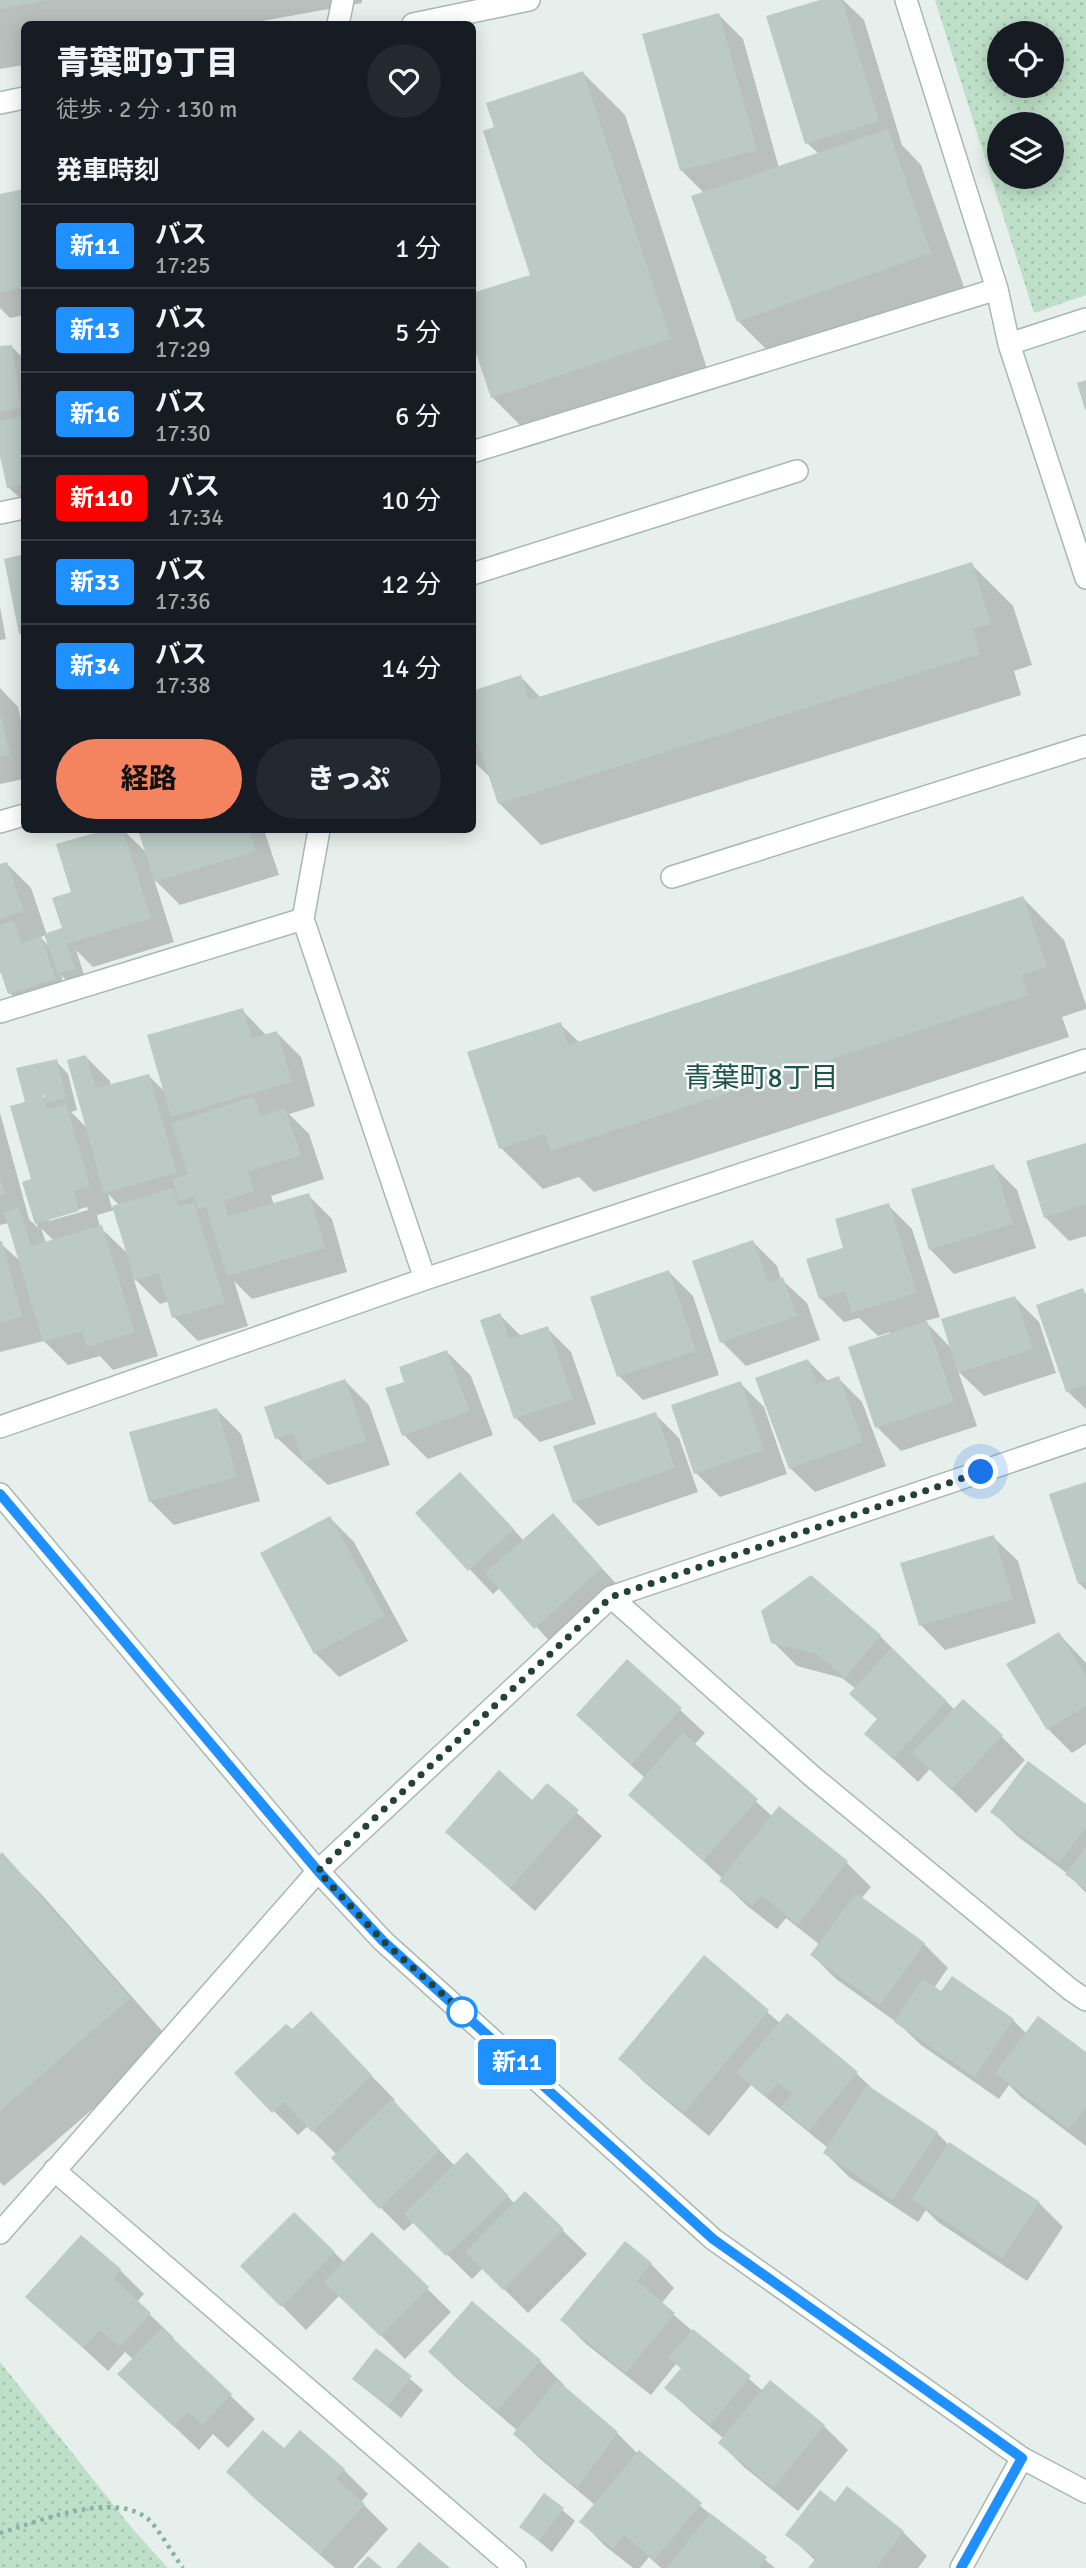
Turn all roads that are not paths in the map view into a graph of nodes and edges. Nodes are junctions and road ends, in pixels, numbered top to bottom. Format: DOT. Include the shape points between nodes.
graph roads {
  1 [pos="343,0"];
  2 [pos="433,0"];
  3 [pos="528,0"];
  4 [pos="906,0"];
  5 [pos="339,21"];
  6 [pos="426,21"];
  7 [pos="434,21"];
  8 [pos="21,99"];
  9 [pos="0,103"];
  10 [pos="997,289"];
  11 [pos="1086,319"];
  12 [pos="1009,344"];
  13 [pos="476,451"];
  14 [pos="797,471"];
  15 [pos="21,509"];
  16 [pos="0,513"];
  17 [pos="476,573"];
  18 [pos="1086,578"];
  19 [pos="1086,746"];
  20 [pos="21,816"];
  21 [pos="0,822"];
  22 [pos="318,833"];
  23 [pos="672,877"];
  24 [pos="303,919"];
  25 [pos="0,1012"];
  26 [pos="1086,1060"];
  27 [pos="425,1279"];
  28 [pos="0,1427"];
  29 [pos="1086,1436"];
  30 [pos="0,1494"];
  31 [pos="611,1597"];
  32 [pos="318,1871"];
  33 [pos="1086,2000"];
  34 [pos="54,2170"];
  35 [pos="0,2233"];
  36 [pos="1022,2458"];
  37 [pos="1086,2492"];
  38 [pos="515,2568"];
  39 [pos="961,2568"];
  1 -- 5 [label="street"];
  2 -- 6 [label="street"];
  3 -- 7 [label="street"];
  4 -- 10 [label="street"];
  8 -- 9 [label="street"];
  10 -- 12 [label="street"];
  10 -- 13 [label="street"];
  11 -- 12 [label="street"];
  12 -- 18 [label="street"];
  14 -- 17 [label="street"];
  15 -- 16 [label="street"];
  19 -- 23 [label="street"];
  20 -- 21 [label="street"];
  22 -- 24 [label="street"];
  24 -- 25 [label="street"];
  24 -- 27 [label="street"];
  26 -- 27 [label="street"];
  27 -- 28 [label="street"];
  29 -- 31 [label="street"];
  30 -- 32 [label="street"];
  31 -- 32 [label="street"];
  31 -- 33 [label="street" via="813,1777"];
  32 -- 34 [label="street"];
  32 -- 36 [label="street" via="383,1941 713,2239"];
  34 -- 35 [label="street"];
  34 -- 38 [label="street"];
  36 -- 37 [label="street"];
  36 -- 39 [label="street"];
}
